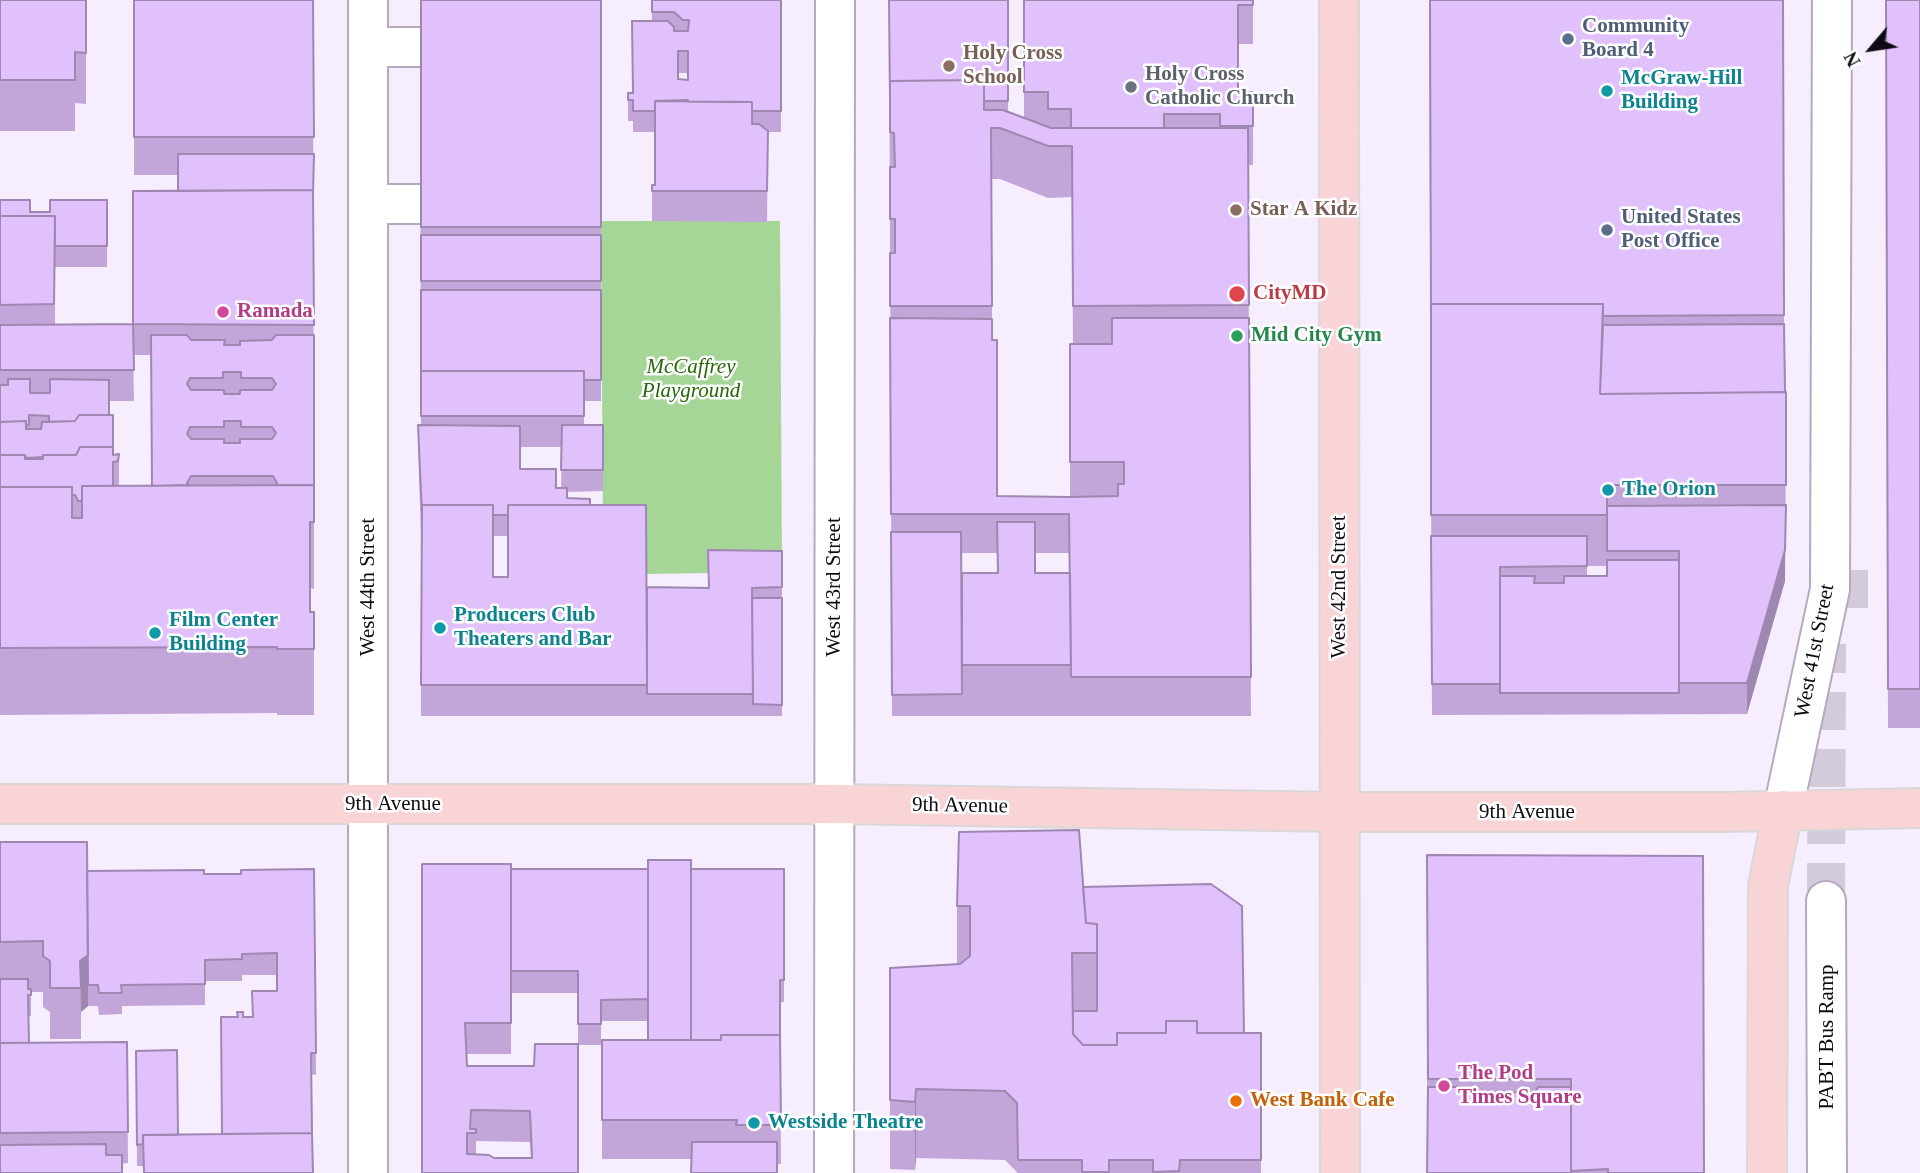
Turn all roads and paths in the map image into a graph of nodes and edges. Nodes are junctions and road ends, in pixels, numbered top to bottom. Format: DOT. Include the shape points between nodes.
graph roads {
  1 [pos="368,0"];
  2 [pos="835,0"];
  3 [pos="1339,0"];
  4 [pos="1832,0"];
  5 [pos="368,47"];
  6 [pos="421,47"];
  7 [pos="368,204"];
  8 [pos="421,204"];
  9 [pos="0,804"];
  10 [pos="368,804"];
  11 [pos="835,804"];
  12 [pos="1920,808"];
  13 [pos="1783,810"];
  14 [pos="1341,812"];
  15 [pos="1826,901"];
  16 [pos="368,1173"];
  17 [pos="834,1173"];
  18 [pos="1340,1173"];
  19 [pos="1767,1173"];
  20 [pos="1827,1173"];
  1 -- 5 [label="street, West 44th Street"];
  2 -- 11 [label="street, West 43rd Street"];
  3 -- 14 [label="main road, West 42nd Street"];
  4 -- 13 [label="street, West 41st Street" via="1830,589"];
  5 -- 6 [label="street"];
  5 -- 7 [label="street, West 44th Street"];
  7 -- 8 [label="street"];
  7 -- 10 [label="street, West 44th Street"];
  9 -- 10 [label="main road, 9th Avenue"];
  10 -- 11 [label="main road, 9th Avenue"];
  10 -- 16 [label="street, West 44th Street"];
  11 -- 14 [label="main road, 9th Avenue"];
  11 -- 17 [label="street, West 43rd Street"];
  12 -- 13 [label="main road, 9th Avenue"];
  13 -- 14 [label="main road, 9th Avenue"];
  13 -- 19 [label="main road, West 41st Street" via="1768,886"];
  14 -- 18 [label="main road, West 42nd Street"];
  15 -- 20 [label="street, PABT Bus Ramp"];
}
